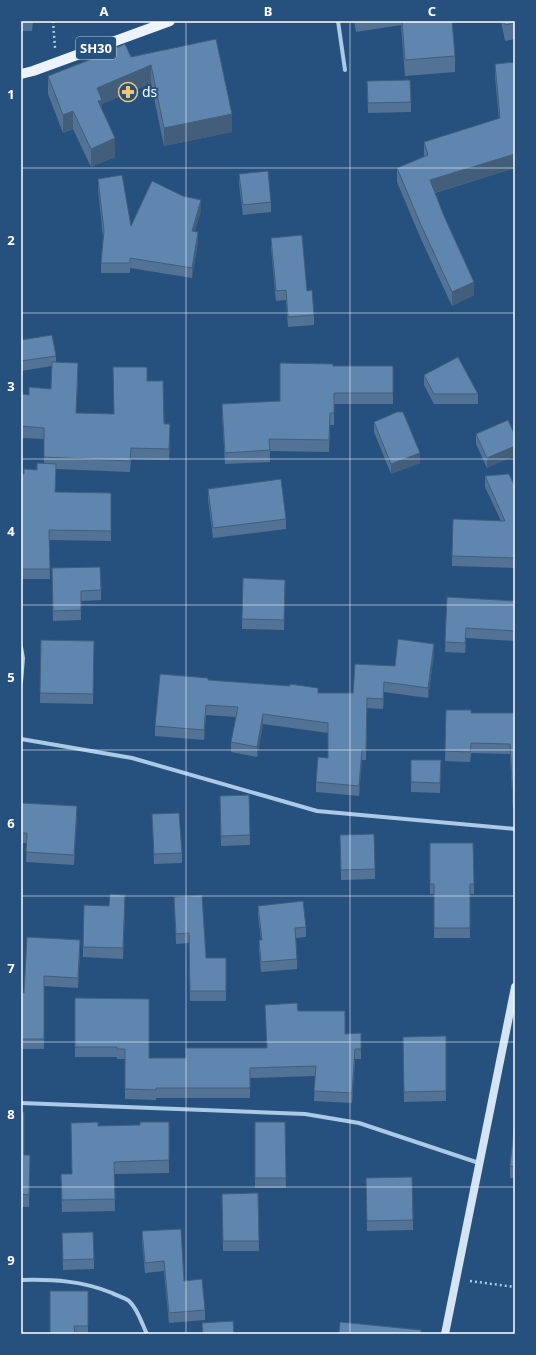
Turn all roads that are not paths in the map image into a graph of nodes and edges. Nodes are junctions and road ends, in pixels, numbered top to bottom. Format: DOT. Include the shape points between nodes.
graph roads {
  1 [pos="170,21"];
  2 [pos="338,21"];
  3 [pos="345,70"];
  4 [pos="21,74"];
  5 [pos="21,647"];
  6 [pos="21,682"];
  7 [pos="21,739"];
  8 [pos="515,829"];
  9 [pos="515,987"];
  10 [pos="21,1103"];
  11 [pos="480,1164"];
  12 [pos="21,1280"];
  13 [pos="147,1334"];
  14 [pos="445,1334"];
  1 -- 4 [label="main road, SH30"];
  2 -- 3 [label="street"];
  5 -- 6 [label="street"];
  7 -- 8 [label="street" via="132,758 317,811"];
  9 -- 11 [label="street"];
  10 -- 11 [label="street" via="305,1114 359,1123"];
  11 -- 14 [label="street"];
  12 -- 13 [label="street" via="74,1282 114,1294 129,1301"];
}
